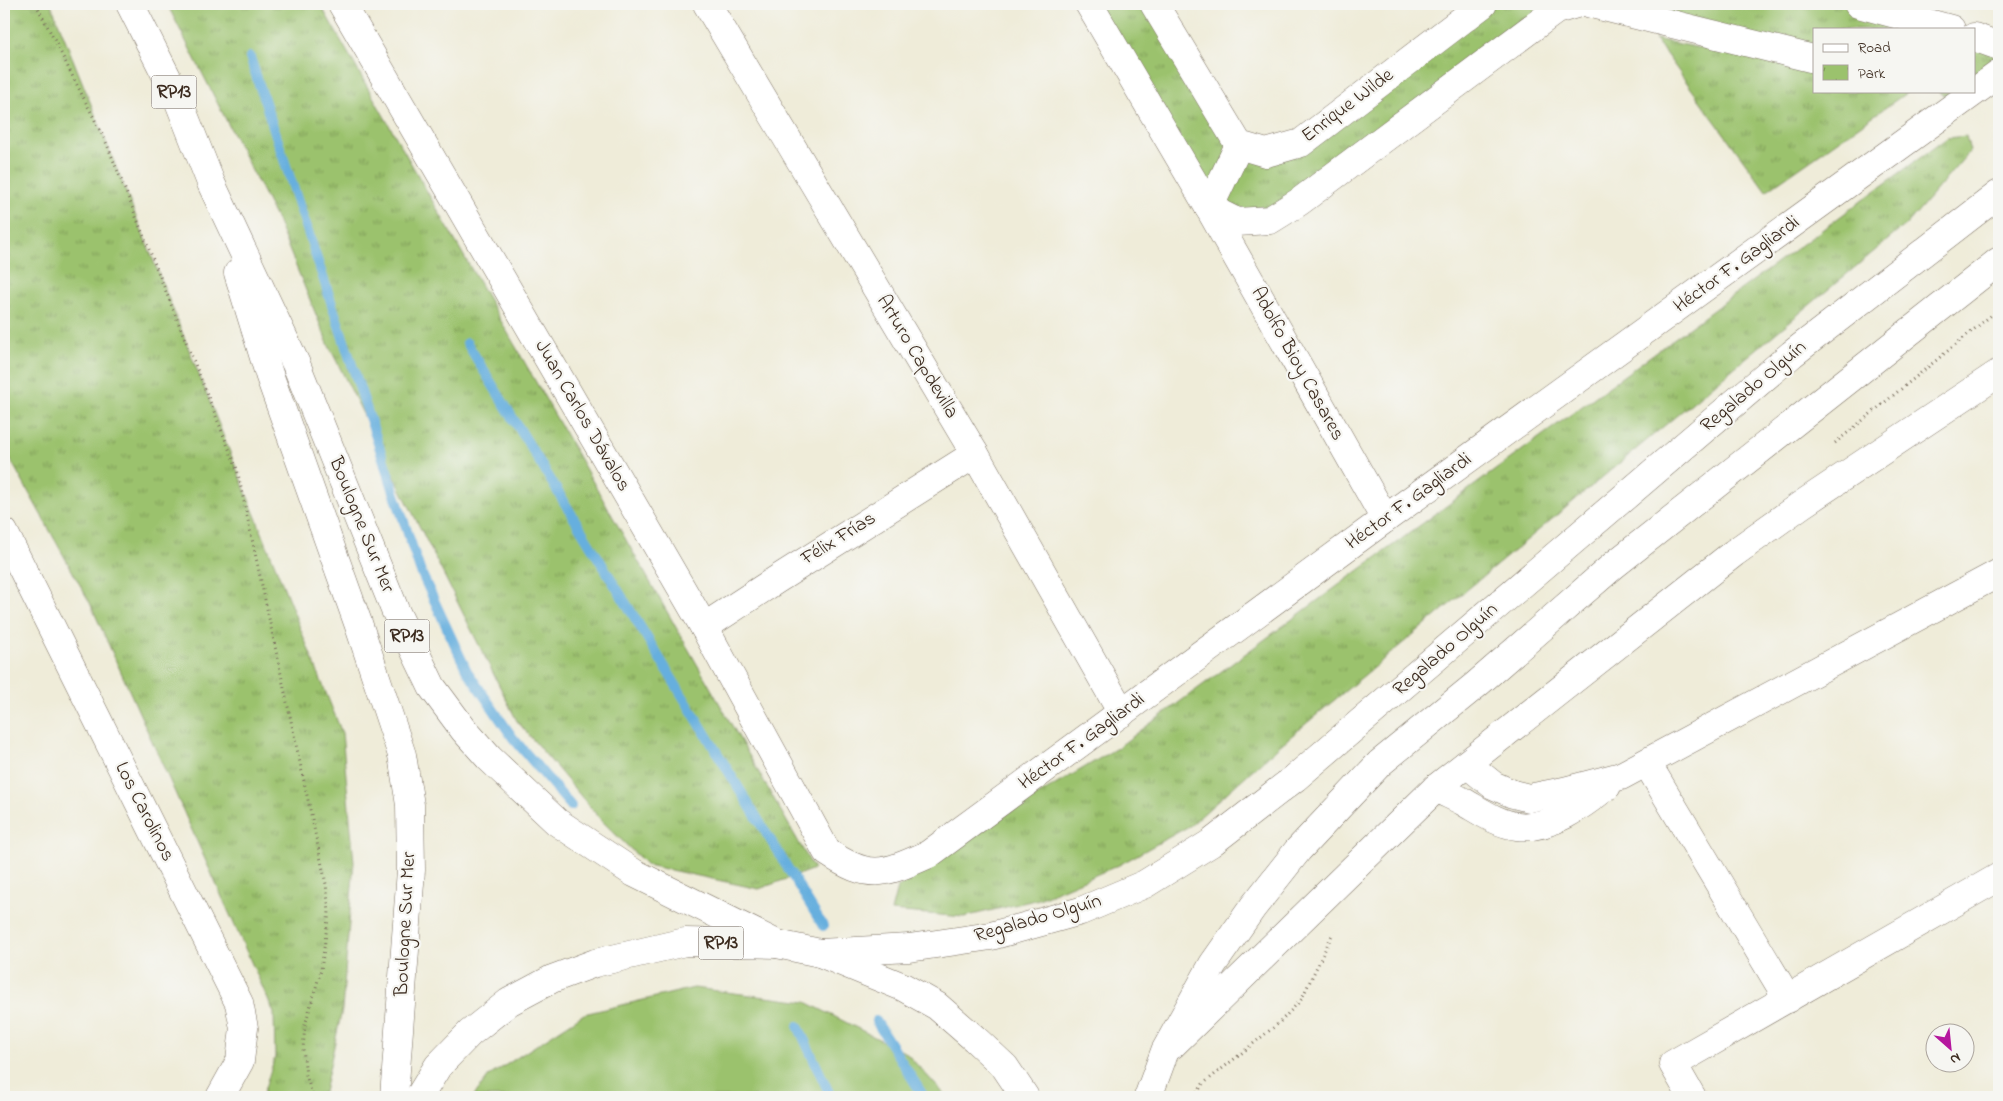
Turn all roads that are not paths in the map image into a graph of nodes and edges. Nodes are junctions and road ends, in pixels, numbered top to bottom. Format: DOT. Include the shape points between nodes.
graph roads {
  1 [pos="130,4"];
  2 [pos="342,4"];
  3 [pos="707,4"];
  4 [pos="1089,4"];
  5 [pos="1154,4"];
  6 [pos="1483,4"];
  7 [pos="1576,4"];
  8 [pos="1591,4"];
  9 [pos="1858,4"];
  10 [pos="1947,28"];
  11 [pos="1976,38"];
  12 [pos="1999,46"];
  13 [pos="1813,59"];
  14 [pos="1999,74"];
  15 [pos="1976,85"];
  16 [pos="1961,92"];
  17 [pos="1948,98"];
  18 [pos="1238,145"];
  19 [pos="211,183"];
  20 [pos="1999,194"];
  21 [pos="1209,208"];
  22 [pos="1999,261"];
  23 [pos="1999,373"];
  24 [pos="975,454"];
  25 [pos="1385,520"];
  26 [pos="6,541"];
  27 [pos="1999,572"];
  28 [pos="704,627"];
  29 [pos="1122,713"];
  30 [pos="1647,763"];
  31 [pos="1467,764"];
  32 [pos="1620,776"];
  33 [pos="1436,788"];
  34 [pos="815,831"];
  35 [pos="1999,877"];
  36 [pos="777,944"];
  37 [pos="820,953"];
  38 [pos="1788,999"];
  39 [pos="1165,1051"];
  40 [pos="220,1097"];
  41 [pos="394,1097"];
  42 [pos="418,1097"];
  43 [pos="1025,1097"];
  44 [pos="1148,1097"];
  45 [pos="1692,1097"];
  1 -- 19 [label="street, Boulogne Sur Mer / RP13" via="177,97"];
  2 -- 28 [label="street, Juan Carlos Dávalos"];
  3 -- 24 [label="street, Arturo Capdevilla"];
  4 -- 21 [label="street, Adolfo Bioy Casares"];
  5 -- 18 [label="street"];
  6 -- 18 [label="street, Enrique Wilde" via="1301,143 1266,153"];
  7 -- 21 [label="street" via="1556,10 1299,202 1270,220 1237,222"];
  8 -- 13 [label="street"];
  9 -- 10 [label="street"];
  11 -- 12 [label="street"];
  14 -- 15 [label="street, Héctor F. Gagliardi"];
  16 -- 17 [label="street, Héctor F. Gagliardi"];
  17 -- 25 [label="street, Héctor F. Gagliardi"];
  18 -- 21 [label="street"];
  19 -- 36 [label="street, Boulogne Sur Mer / RP13" via="296,364 395,610 432,688 489,758 557,822 634,873"];
  19 -- 41 [label="street, Boulogne Sur Mer / RP13" via="269,374 402,755 410,805 412,870"];
  20 -- 37 [label="street, Regalado Olguín" via="1792,354 1295,778 1211,843 1145,884 1081,911 991,936 909,948"];
  21 -- 25 [label="street, Adolfo Bioy Casares"];
  22 -- 39 [label="street" via="1614,565 1380,763 1298,850 1253,907 1213,964"];
  23 -- 31 [label="street" via="1734,552"];
  24 -- 28 [label="street, Félix Frías"];
  24 -- 29 [label="street, Arturo Capdevilla"];
  25 -- 29 [label="street, Héctor F. Gagliardi"];
  26 -- 40 [label="street, Los Carolinos" via="239,1003 244,1028 240,1061"];
  27 -- 30 [label="street"];
  28 -- 34 [label="street, Juan Carlos Dávalos"];
  29 -- 34 [label="street, Héctor F. Gagliardi" via="929,854 902,866 872,873 849,866 827,852"];
  30 -- 32 [label="street"];
  30 -- 38 [label="street"];
  31 -- 32 [label="street" via="1493,785 1529,798"];
  31 -- 33 [label="street"];
  32 -- 33 [label="street" via="1583,804 1535,825 1516,826 1497,820"];
  33 -- 39 [label="street"];
  35 -- 38 [label="street"];
  36 -- 37 [label="street, RP13"];
  36 -- 42 [label="street, RP13" via="685,942 595,962 552,979 508,1002 470,1033 438,1066"];
  37 -- 43 [label="street, RP13" via="903,987 937,1006 1005,1067"];
  38 -- 45 [label="street" via="1673,1064"];
  39 -- 44 [label="street"];
}
